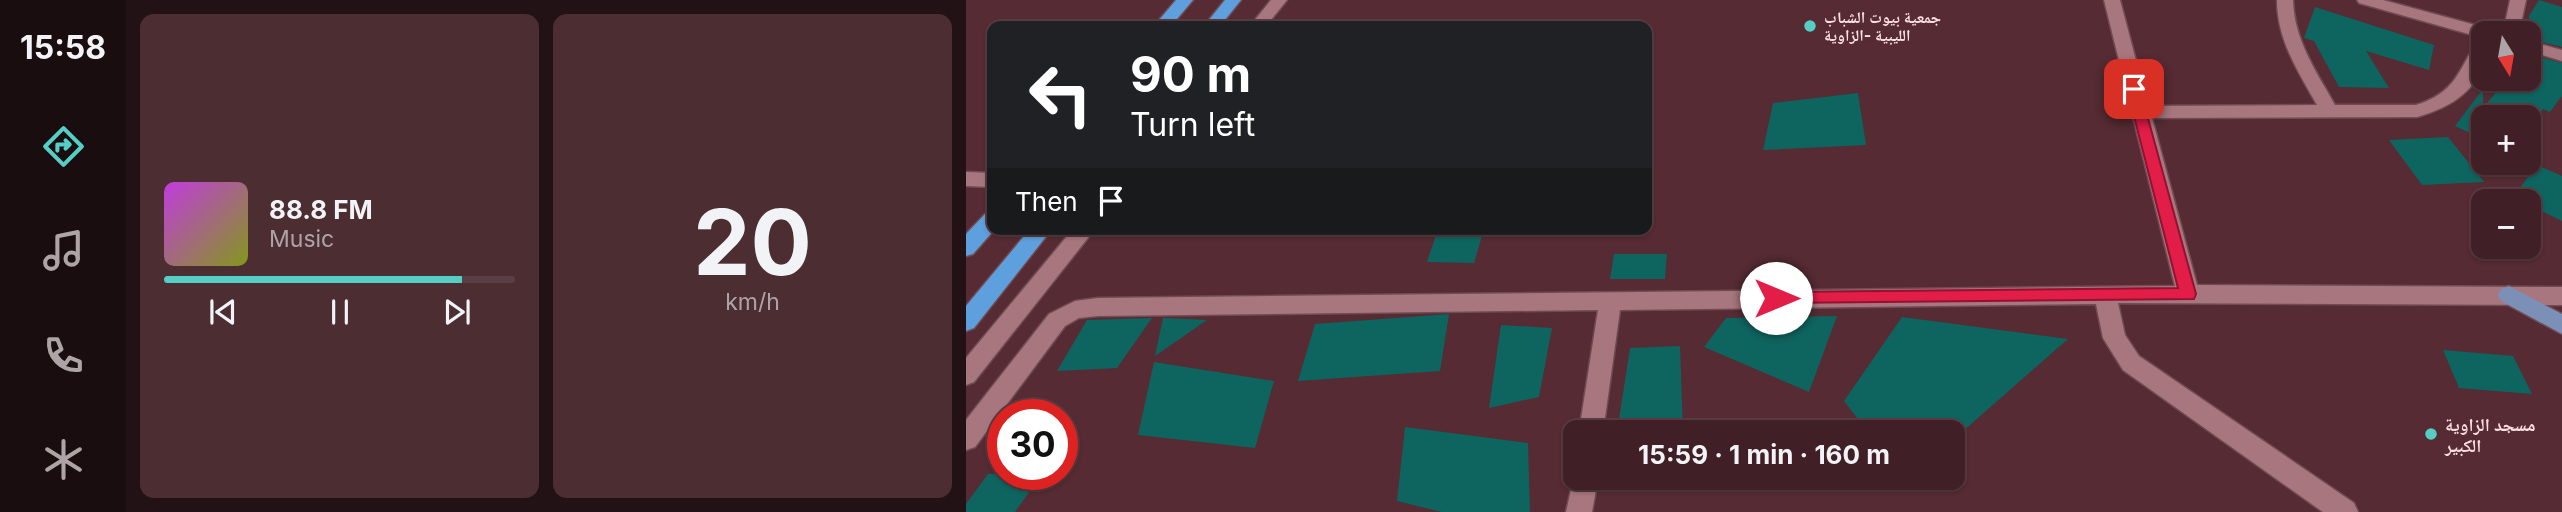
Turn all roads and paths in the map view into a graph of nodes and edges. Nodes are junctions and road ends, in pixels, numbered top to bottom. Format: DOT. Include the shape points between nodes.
graph roads {
  1 [pos="1185,0"];
  2 [pos="1233,0"];
  3 [pos="1279,0"];
  4 [pos="2112,0"];
  5 [pos="2286,0"];
  6 [pos="2365,0"];
  7 [pos="2518,0"];
  8 [pos="1166,21"];
  9 [pos="1216,21"];
  10 [pos="1262,21"];
  11 [pos="2514,21"];
  12 [pos="2471,29"];
  13 [pos="2541,50"];
  14 [pos="2562,56"];
  15 [pos="2471,68"];
  16 [pos="2139,112"];
  17 [pos="2330,113"];
  18 [pos="966,178"];
  19 [pos="987,180"];
  20 [pos="987,225"];
  21 [pos="1037,235"];
  22 [pos="1080,235"];
  23 [pos="966,248"];
  24 [pos="2188,294"];
  25 [pos="2509,295"];
  26 [pos="2105,296"];
  27 [pos="2562,296"];
  28 [pos="1611,299"];
  29 [pos="966,322"];
  30 [pos="2562,325"];
  31 [pos="966,375"];
  32 [pos="1593,420"];
  33 [pos="966,439"];
  34 [pos="1582,490"];
  35 [pos="1579,512"];
  36 [pos="2345,512"];
  1 -- 8 [label="highway"];
  2 -- 9 [label="highway"];
  3 -- 10 [label="street"];
  4 -- 16 [label="street"];
  5 -- 17 [label="street" via="2288,30"];
  6 -- 12 [label="street"];
  7 -- 11 [label="street"];
  13 -- 14 [label="street"];
  15 -- 17 [label="street" via="2461,88 2435,106 2393,113"];
  16 -- 17 [label="street"];
  16 -- 24 [label="street"];
  18 -- 19 [label="street"];
  20 -- 23 [label="highway"];
  21 -- 29 [label="highway"];
  22 -- 31 [label="street"];
  24 -- 25 [label="street"];
  24 -- 26 [label="street"];
  25 -- 27 [label="street"];
  25 -- 30 [label="main road"];
  26 -- 28 [label="street"];
  26 -- 36 [label="street" via="2114,338 2131,363"];
  28 -- 32 [label="street"];
  28 -- 33 [label="street" via="1075,310 1057,320"];
  34 -- 35 [label="street"];
}
